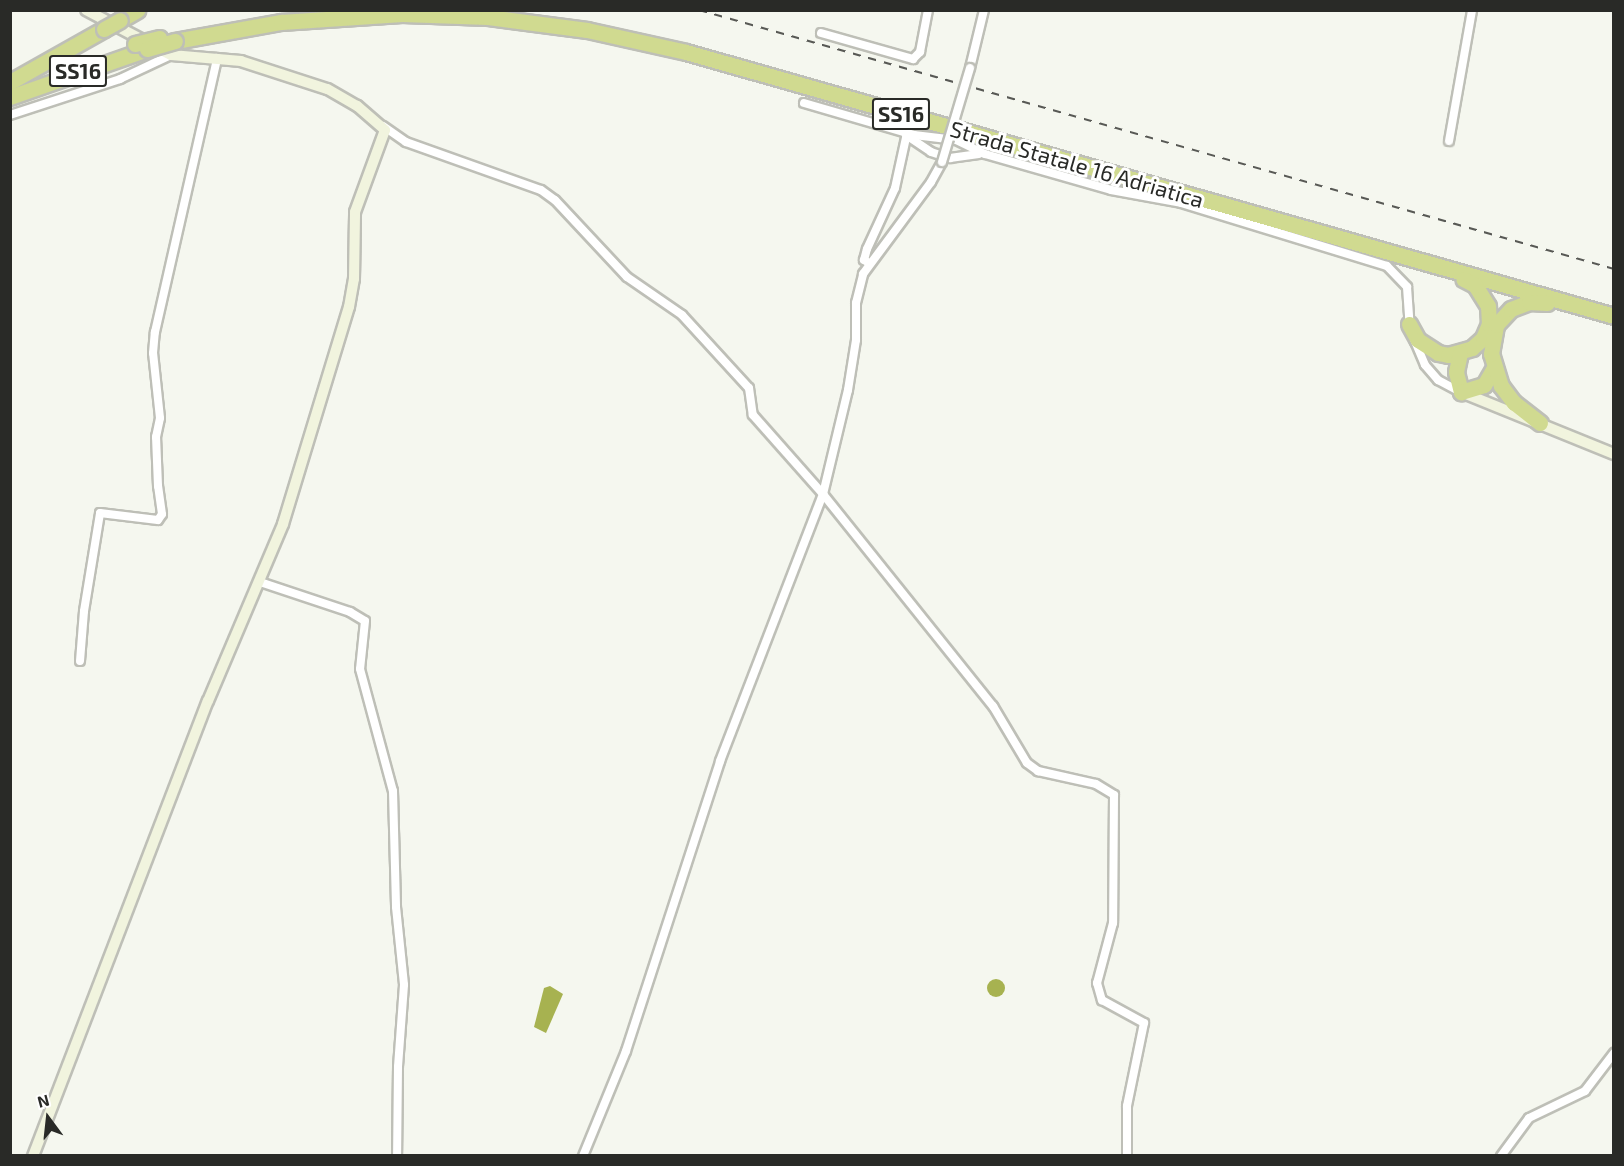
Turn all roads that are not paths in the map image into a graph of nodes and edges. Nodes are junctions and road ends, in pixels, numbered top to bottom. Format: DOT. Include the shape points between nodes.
graph roads {
  1 [pos="86,10"];
  2 [pos="137,10"];
  3 [pos="323,10"];
  4 [pos="509,10"];
  5 [pos="928,10"];
  6 [pos="984,10"];
  7 [pos="1472,10"];
  8 [pos="103,25"];
  9 [pos="821,33"];
  10 [pos="141,47"];
  11 [pos="173,48"];
  12 [pos="217,58"];
  13 [pos="10,82"];
  14 [pos="10,87"];
  15 [pos="10,97"];
  16 [pos="804,104"];
  17 [pos="10,115"];
  18 [pos="382,125"];
  19 [pos="904,133"];
  20 [pos="1449,141"];
  21 [pos="985,154"];
  22 [pos="1382,251"];
  23 [pos="869,263"];
  24 [pos="1614,306"];
  25 [pos="1614,318"];
  26 [pos="1410,324"];
  27 [pos="1460,353"];
  28 [pos="1494,369"];
  29 [pos="1461,392"];
  30 [pos="1540,423"];
  31 [pos="1614,454"];
  32 [pos="823,494"];
  33 [pos="260,582"];
  34 [pos="81,661"];
  35 [pos="1614,1053"];
  36 [pos="33,1155"];
  37 [pos="397,1155"];
  38 [pos="583,1155"];
  39 [pos="1127,1155"];
  40 [pos="1501,1155"];
  1 -- 8 [label="street"];
  2 -- 8 [label="highway, bridge"];
  3 -- 10 [label="highway, Strada Statale 16 Adriatica / SS16, bridge" via="238,21 159,38"];
  4 -- 24 [label="highway, Strada Statale 16 Adriatica / SS16" via="589,21 690,44"];
  5 -- 9 [label="street" via="920,52 913,59"];
  6 -- 23 [label="street, bridge" via="942,162 920,198"];
  7 -- 20 [label="street"];
  8 -- 11 [label="street"];
  8 -- 13 [label="highway"];
  10 -- 11 [label="highway, Strada Statale 16 Adriatica / SS16, bridge"];
  10 -- 14 [label="highway, Strada Statale 16 Adriatica / SS16"];
  10 -- 15 [label="highway, Strada Statale 16 Adriatica / SS16"];
  11 -- 12 [label="street"];
  11 -- 17 [label="street" via="120,79"];
  11 -- 22 [label="highway, Strada Statale 16 Adriatica / SS16" via="281,22 402,14 488,17 587,30 686,52"];
  12 -- 18 [label="street" via="241,61 327,88"];
  12 -- 34 [label="street" via="155,332 153,353 160,418 156,437 162,514 158,520 100,513 84,610"];
  16 -- 19 [label="street"];
  18 -- 32 [label="street" via="406,142 515,178 555,200 627,277 682,315 746,384 753,415"];
  18 -- 33 [label="street" via="384,135 355,212 354,279 349,307 283,524"];
  19 -- 21 [label="street" via="956,140"];
  19 -- 21 [label="street" via="930,152 950,158"];
  19 -- 23 [label="street" via="895,188 864,260"];
  21 -- 26 [label="street" via="1111,190 1181,202 1387,266 1407,287"];
  22 -- 25 [label="highway, Strada Statale 16 Adriatica / SS16"];
  22 -- 27 [label="highway" via="1470,281 1480,291 1488,306 1489,324 1483,338"];
  23 -- 32 [label="street" via="858,290 849,390"];
  25 -- 28 [label="highway" via="1540,301 1511,309 1496,325 1491,354"];
  26 -- 27 [label="highway" via="1428,349 1448,355"];
  26 -- 29 [label="street" via="1425,365 1438,380"];
  27 -- 29 [label="highway" via="1455,372"];
  28 -- 29 [label="highway" via="1484,385"];
  28 -- 30 [label="highway" via="1514,403"];
  29 -- 30 [label="street"];
  30 -- 31 [label="street"];
  32 -- 38 [label="street" via="720,761 626,1051"];
  32 -- 39 [label="street" via="993,706 1030,766 1046,774 1096,784 1114,795 1113,923 1097,983 1102,1000 1144,1023 1127,1106"];
  33 -- 36 [label="street" via="204,711"];
  33 -- 37 [label="street" via="350,612 365,621 360,669 393,791 396,907 404,985"];
  35 -- 40 [label="street" via="1585,1091 1529,1118"];
}
